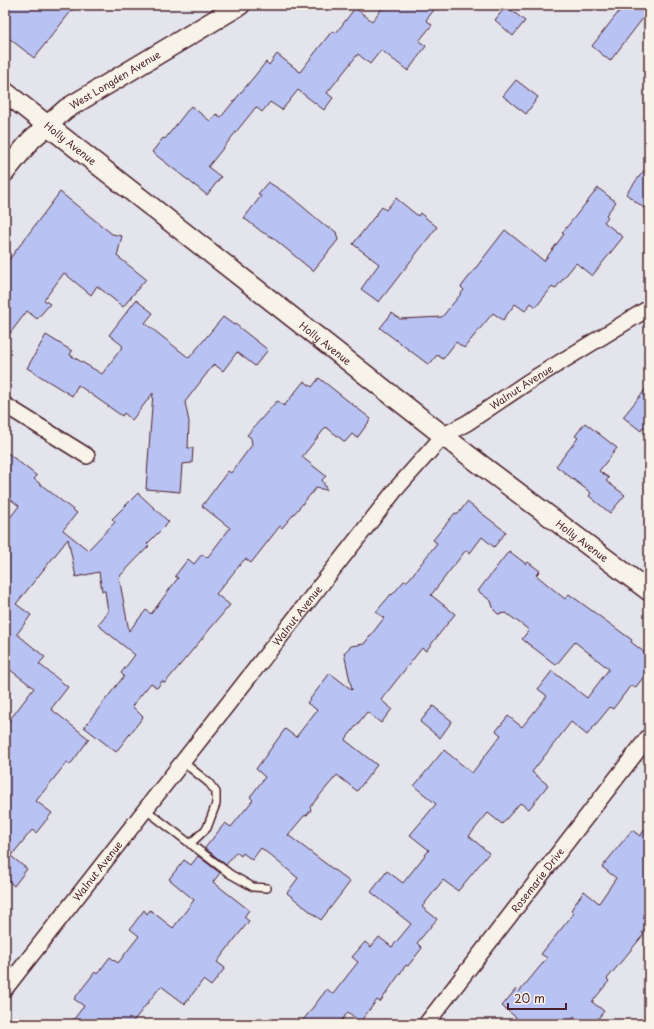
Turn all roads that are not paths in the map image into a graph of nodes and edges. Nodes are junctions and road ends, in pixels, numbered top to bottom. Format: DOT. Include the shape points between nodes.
graph roads {
  1 [pos="240,5"];
  2 [pos="5,92"];
  3 [pos="48,126"];
  4 [pos="5,172"];
  5 [pos="649,308"];
  6 [pos="5,405"];
  7 [pos="444,435"];
  8 [pos="87,456"];
  9 [pos="649,591"];
  10 [pos="649,736"];
  11 [pos="183,762"];
  12 [pos="146,810"];
  13 [pos="190,844"];
  14 [pos="268,888"];
  15 [pos="5,989"];
  16 [pos="426,1024"];
  1 -- 3 [label="street, West Longden Avenue" via="73,105"];
  2 -- 3 [label="street, Holly Avenue"];
  3 -- 4 [label="street, West Longden Avenue" via="31,140"];
  3 -- 7 [label="street, Holly Avenue"];
  5 -- 7 [label="street, Walnut Avenue"];
  6 -- 8 [label="street"];
  7 -- 9 [label="street, Holly Avenue"];
  7 -- 11 [label="street, Walnut Avenue" via="396,489"];
  10 -- 16 [label="street, Rosemarie Drive"];
  11 -- 12 [label="street, Walnut Avenue"];
  11 -- 13 [label="lane" via="216,792 216,804 207,828"];
  12 -- 13 [label="lane"];
  12 -- 15 [label="street, Walnut Avenue"];
  13 -- 14 [label="lane" via="230,874 253,887"];
}
